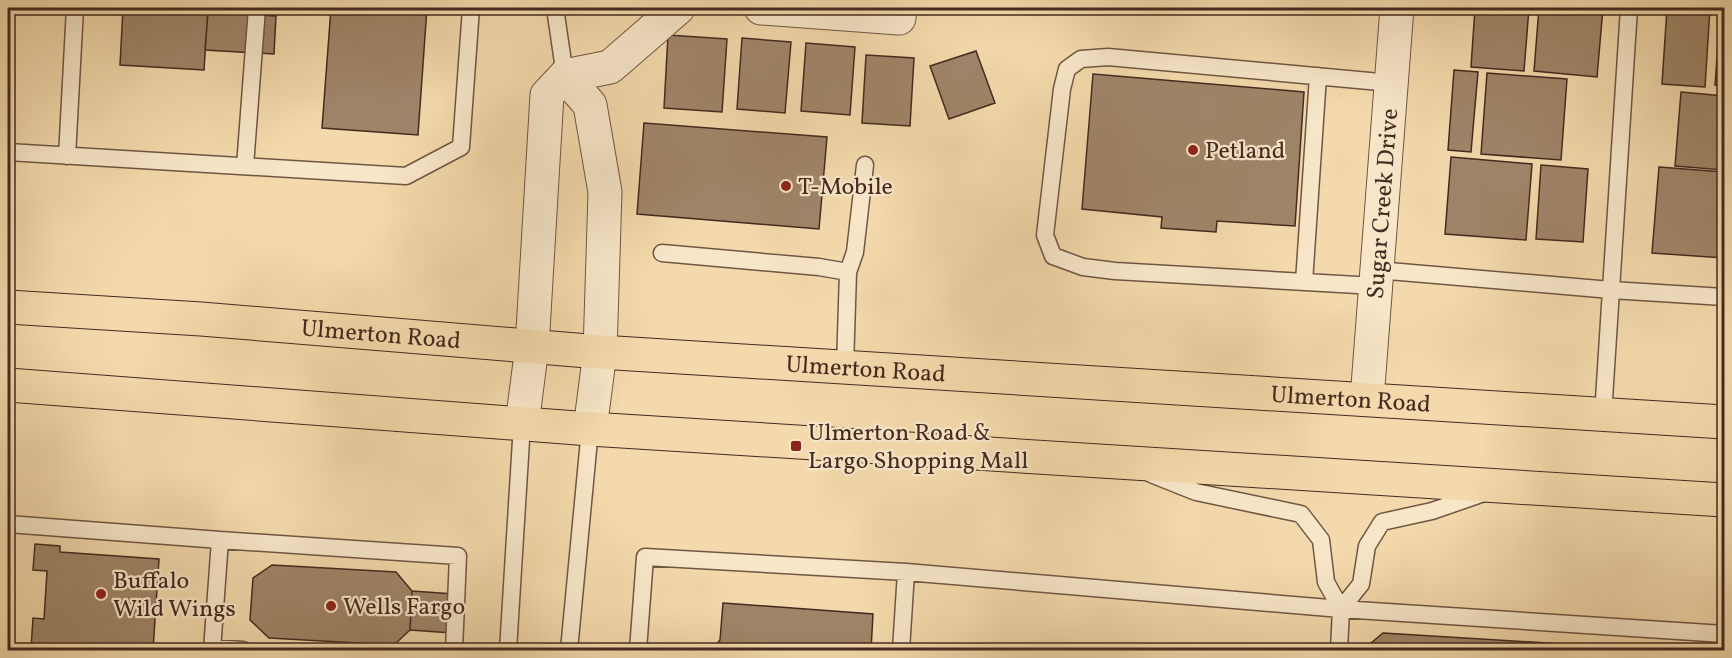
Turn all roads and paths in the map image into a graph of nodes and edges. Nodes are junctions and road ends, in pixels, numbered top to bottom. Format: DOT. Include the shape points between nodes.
graph roads {
  1 [pos="75,8"];
  2 [pos="257,8"];
  3 [pos="471,8"];
  4 [pos="555,8"];
  5 [pos="678,8"];
  6 [pos="761,8"];
  7 [pos="900,8"];
  8 [pos="1397,8"];
  9 [pos="1629,8"];
  10 [pos="565,76"];
  11 [pos="1318,76"];
  12 [pos="1391,83"];
  13 [pos="8,152"];
  14 [pos="67,156"];
  15 [pos="865,165"];
  16 [pos="245,166"];
  17 [pos="662,253"];
  18 [pos="848,272"];
  19 [pos="1376,278"];
  20 [pos="1304,282"];
  21 [pos="1611,290"];
  22 [pos="1725,297"];
  23 [pos="8,307"];
  24 [pos="532,347"];
  25 [pos="600,352"];
  26 [pos="845,367"];
  27 [pos="8,385"];
  28 [pos="1367,399"];
  29 [pos="1604,415"];
  30 [pos="1725,422"];
  31 [pos="522,424"];
  32 [pos="591,429"];
  33 [pos="1125,464"];
  34 [pos="1503,486"];
  35 [pos="1725,500"];
  36 [pos="8,524"];
  37 [pos="220,540"];
  38 [pos="906,572"];
  39 [pos="1341,609"];
  40 [pos="1725,634"];
  41 [pos="212,650"];
  42 [pos="243,651"];
  43 [pos="454,651"];
  44 [pos="508,651"];
  45 [pos="569,651"];
  46 [pos="638,651"];
  47 [pos="901,651"];
  48 [pos="1339,651"];
  1 -- 14 [label="lane"];
  2 -- 16 [label="lane"];
  3 -- 16 [label="lane" via="461,147 406,176"];
  4 -- 10 [label="lane"];
  5 -- 10 [label="street" via="610,67"];
  6 -- 7 [label="street" via="899,18"];
  8 -- 12 [label="street, Sugar Creek Drive"];
  9 -- 21 [label="lane"];
  10 -- 24 [label="street" via="547,95"];
  10 -- 25 [label="street" via="590,105 605,192"];
  11 -- 12 [label="lane"];
  11 -- 20 [label="lane"];
  11 -- 20 [label="lane" via="1108,57 1081,59 1067,69 1062,89 1045,235 1053,256 1083,267"];
  12 -- 19 [label="street, Sugar Creek Drive"];
  13 -- 14 [label="lane"];
  14 -- 16 [label="lane"];
  15 -- 18 [label="lane" via="855,252"];
  17 -- 18 [label="lane"];
  18 -- 26 [label="lane"];
  19 -- 20 [label="lane"];
  19 -- 21 [label="lane"];
  19 -- 28 [label="street, Sugar Creek Drive"];
  21 -- 22 [label="lane"];
  21 -- 29 [label="lane"];
  23 -- 24 [label="main road, Ulmerton Road"];
  24 -- 25 [label="main road, Ulmerton Road"];
  24 -- 31 [label="street"];
  25 -- 26 [label="main road, Ulmerton Road"];
  25 -- 32 [label="street"];
  26 -- 28 [label="main road, Ulmerton Road"];
  27 -- 31 [label="main road"];
  28 -- 29 [label="main road, Ulmerton Road"];
  29 -- 30 [label="main road, Ulmerton Road"];
  31 -- 32 [label="main road"];
  31 -- 44 [label="lane"];
  32 -- 33 [label="main road"];
  32 -- 45 [label="lane"];
  33 -- 34 [label="main road"];
  33 -- 39 [label="lane" via="1196,492 1301,514 1321,540 1326,582"];
  34 -- 35 [label="main road"];
  34 -- 39 [label="lane" via="1432,511 1382,522 1367,546 1361,584"];
  36 -- 37 [label="lane"];
  37 -- 41 [label="lane"];
  37 -- 43 [label="lane" via="458,556"];
  38 -- 39 [label="lane"];
  38 -- 46 [label="lane" via="645,557"];
  38 -- 47 [label="lane"];
  39 -- 40 [label="lane"];
  39 -- 48 [label="lane"];
  41 -- 42 [label="lane"];
}
